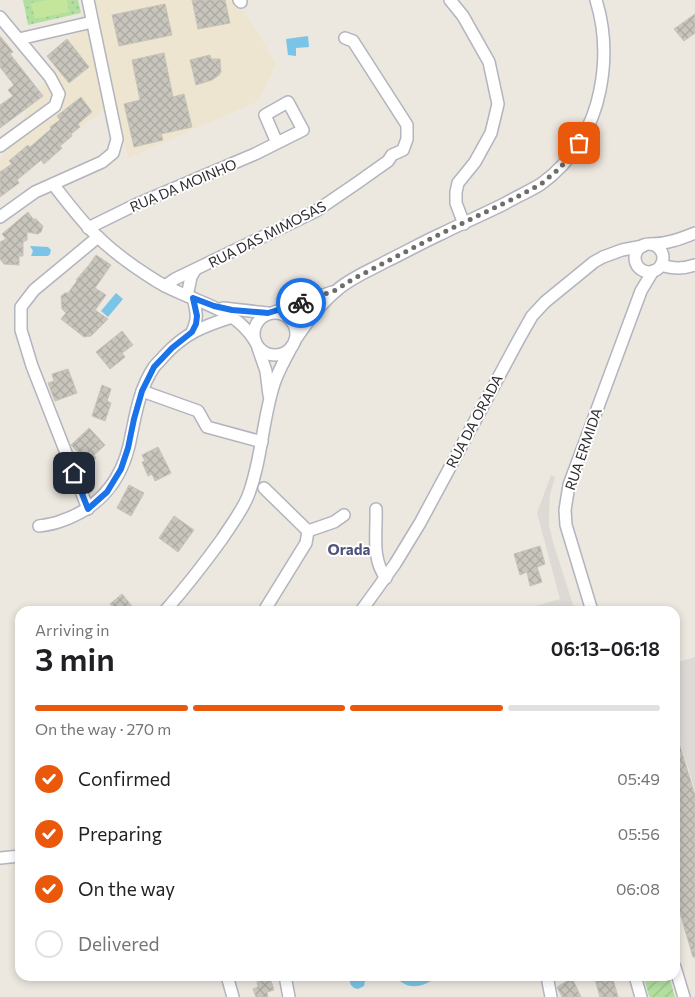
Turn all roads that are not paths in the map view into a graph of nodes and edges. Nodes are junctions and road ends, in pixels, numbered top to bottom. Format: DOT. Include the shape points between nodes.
graph roads {
  1 [pos="88,0"];
  2 [pos="450,0"];
  3 [pos="596,0"];
  4 [pos="0,16"];
  5 [pos="92,22"];
  6 [pos="345,38"];
  7 [pos="19,39"];
  8 [pos="277,143"];
  9 [pos="0,146"];
  10 [pos="53,184"];
  11 [pos="0,217"];
  12 [pos="464,224"];
  13 [pos="88,228"];
  14 [pos="695,232"];
  15 [pos="98,237"];
  16 [pos="677,240"];
  17 [pos="645,245"];
  18 [pos="612,254"];
  19 [pos="637,263"];
  20 [pos="659,264"];
  21 [pos="695,265"];
  22 [pos="195,270"];
  23 [pos="165,286"];
  24 [pos="336,290"];
  25 [pos="641,291"];
  26 [pos="190,297"];
  27 [pos="214,306"];
  28 [pos="271,313"];
  29 [pos="232,317"];
  30 [pos="192,332"];
  31 [pos="256,343"];
  32 [pos="294,343"];
  33 [pos="142,391"];
  34 [pos="269,402"];
  35 [pos="262,442"];
  36 [pos="264,488"];
  37 [pos="88,509"];
  38 [pos="376,509"];
  39 [pos="344,515"];
  40 [pos="39,526"];
  41 [pos="308,532"];
  42 [pos="386,578"];
  43 [pos="170,606"];
  44 [pos="267,606"];
  45 [pos="365,606"];
  46 [pos="590,606"];
  47 [pos="15,856"];
  48 [pos="0,858"];
  49 [pos="228,981"];
  50 [pos="286,981"];
  51 [pos="548,981"];
  52 [pos="636,981"];
  53 [pos="679,981"];
  54 [pos="233,997"];
  55 [pos="289,997"];
  56 [pos="551,997"];
  57 [pos="641,997"];
  58 [pos="684,997"];
  1 -- 5 [label="street"];
  2 -- 12 [label="street" via="489,62 498,104 491,133 458,184 456,203"];
  3 -- 12 [label="street" via="602,18 602,78 597,105 585,133 560,168 541,184"];
  4 -- 7 [label="street"];
  5 -- 7 [label="street"];
  5 -- 10 [label="street" via="116,139 113,153 102,162"];
  6 -- 22 [label="street, RUA DAS MIMOSAS" via="353,41 407,125 403,150 316,211"];
  7 -- 9 [label="street" via="50,77 59,94 55,106"];
  8 -- 13 [label="street, RUA DA MOINHO"];
  10 -- 11 [label="street"];
  10 -- 13 [label="street"];
  12 -- 24 [label="street"];
  13 -- 15 [label="street"];
  14 -- 16 [label="street"];
  15 -- 23 [label="street"];
  15 -- 37 [label="street" via="34,290 21,308 21,330 32,366"];
  16 -- 17 [label="street, RUA DA ORADA"];
  16 -- 20 [label="street"];
  17 -- 18 [label="street, RUA DA ORADA"];
  17 -- 19 [label="street" via="638,251"];
  17 -- 20 [label="street" via="653,245 661,251"];
  18 -- 19 [label="street" via="629,256"];
  18 -- 42 [label="street, RUA DA ORADA" via="594,262 532,316 420,523"];
  19 -- 20 [label="street" via="644,271"];
  19 -- 25 [label="street" via="642,276"];
  20 -- 21 [label="street" via="681,269"];
  20 -- 25 [label="street"];
  22 -- 23 [label="street, RUA DAS MIMOSAS"];
  22 -- 26 [label="street" via="191,277"];
  23 -- 26 [label="street"];
  24 -- 28 [label="street"];
  24 -- 32 [label="street"];
  25 -- 46 [label="street, RUA ERMIDA" via="566,498 566,525"];
  26 -- 27 [label="street"];
  26 -- 30 [label="street" via="197,316"];
  27 -- 28 [label="street"];
  27 -- 29 [label="street"];
  28 -- 31 [label="street" via="257,321 253,334"];
  28 -- 32 [label="street" via="280,313 291,320 296,333"];
  29 -- 30 [label="street"];
  29 -- 31 [label="street" via="242,324"];
  30 -- 33 [label="street" via="154,367"];
  31 -- 32 [label="street" via="266,353 278,355"];
  31 -- 34 [label="street" via="266,371"];
  32 -- 34 [label="street" via="274,383"];
  33 -- 35 [label="street" via="198,411 207,427"];
  33 -- 37 [label="street" via="121,469 107,492"];
  34 -- 35 [label="street"];
  35 -- 43 [label="street" via="251,487 235,520"];
  36 -- 41 [label="street"];
  37 -- 40 [label="street"];
  38 -- 42 [label="street" via="377,560"];
  39 -- 41 [label="street"];
  41 -- 44 [label="street" via="306,543"];
  42 -- 45 [label="street, RUA DA ORADA"];
  47 -- 48 [label="street"];
  49 -- 54 [label="street"];
  50 -- 55 [label="street"];
  51 -- 56 [label="street"];
  52 -- 57 [label="street"];
  53 -- 58 [label="street"];
}
